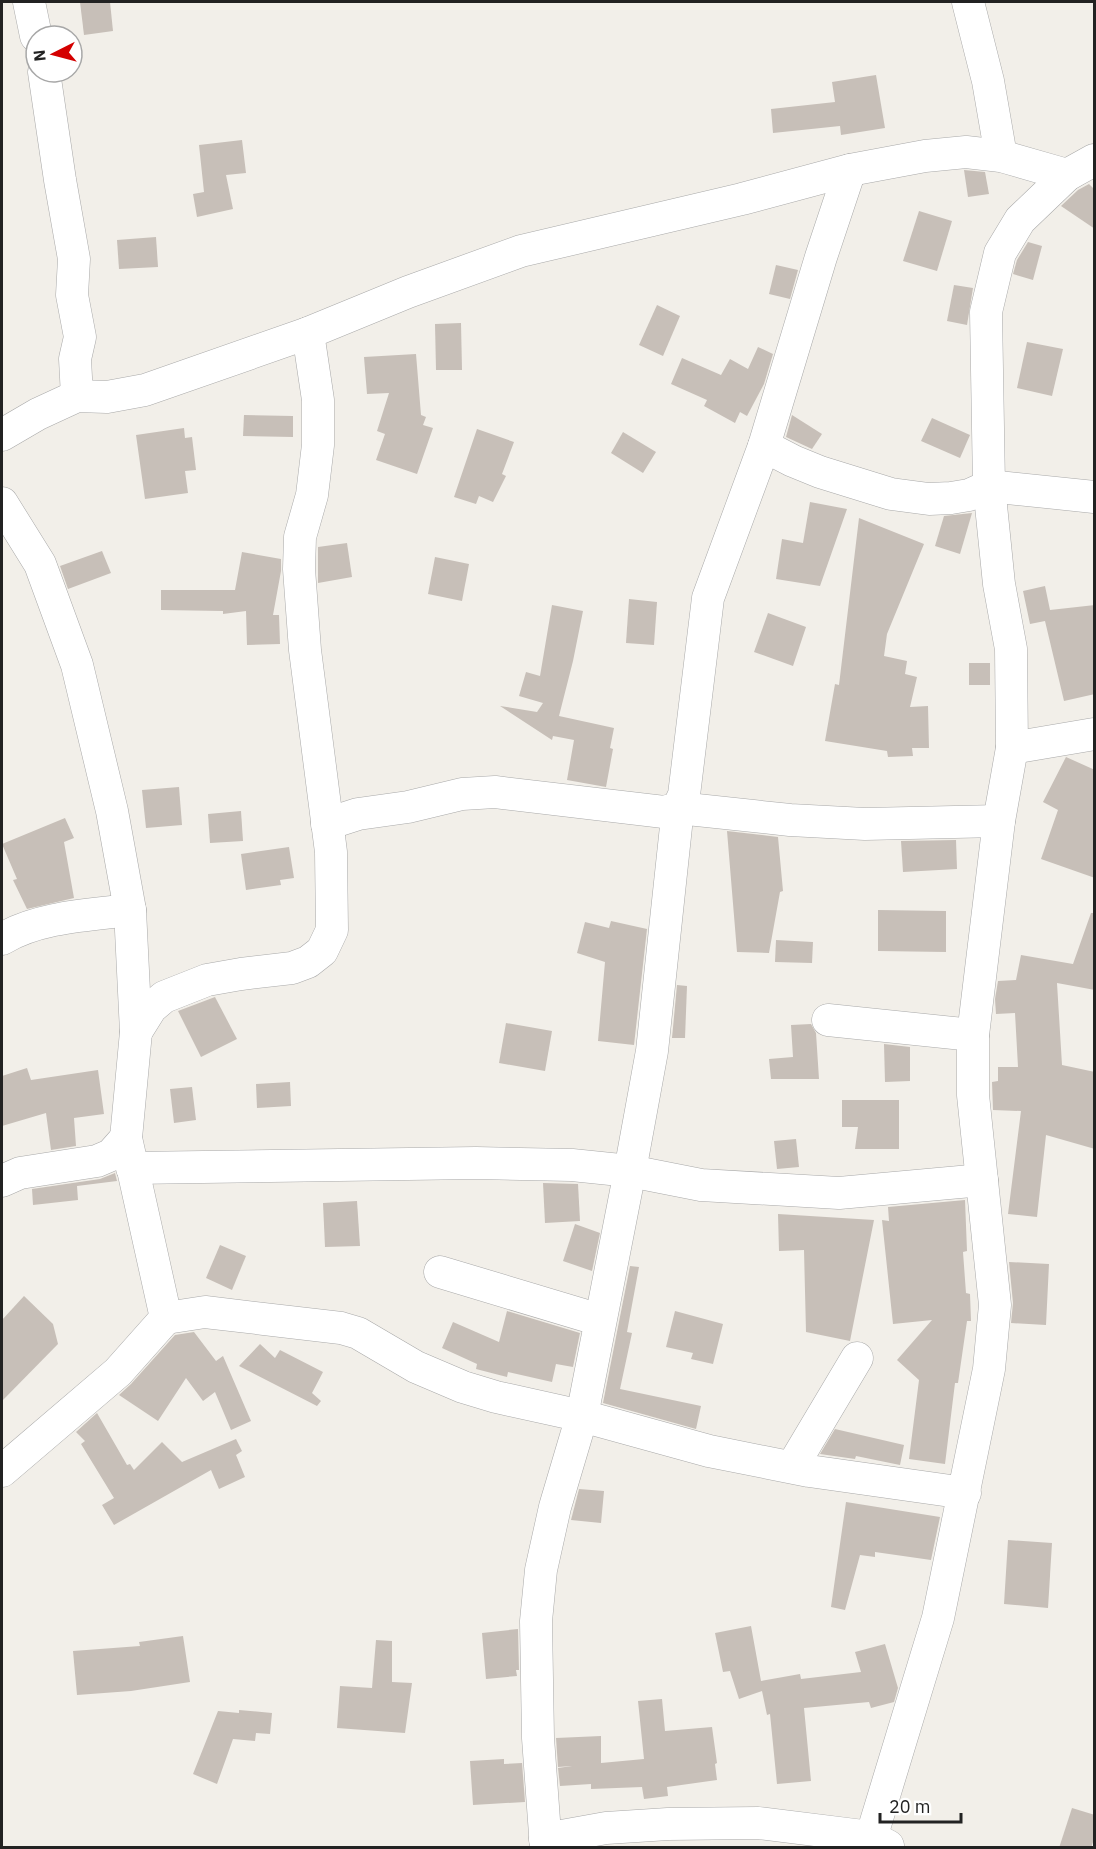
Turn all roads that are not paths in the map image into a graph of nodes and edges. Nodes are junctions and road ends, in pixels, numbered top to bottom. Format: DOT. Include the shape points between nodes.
graph roads {
  1 [pos="29,2"];
  2 [pos="968,2"];
  3 [pos="34,24"];
  4 [pos="46,84"];
  5 [pos="1001,156"];
  6 [pos="1095,160"];
  7 [pos="850,170"];
  8 [pos="1067,175"];
  9 [pos="308,333"];
  10 [pos="77,396"];
  11 [pos="2,435"];
  12 [pos="764,446"];
  13 [pos="989,486"];
  14 [pos="1095,497"];
  15 [pos="2,503"];
  16 [pos="1095,734"];
  17 [pos="1012,747"];
  18 [pos="678,808"];
  19 [pos="999,821"];
  20 [pos="327,824"];
  21 [pos="130,910"];
  22 [pos="2,939"];
  23 [pos="828,1020"];
  24 [pos="136,1032"];
  25 [pos="973,1035"];
  26 [pos="129,1153"];
  27 [pos="630,1171"];
  28 [pos="982,1180"];
  29 [pos="2,1181"];
  30 [pos="440,1272"];
  31 [pos="166,1318"];
  32 [pos="600,1320"];
  33 [pos="857,1358"];
  34 [pos="582,1416"];
  35 [pos="792,1467"];
  36 [pos="2,1471"];
  37 [pos="965,1493"];
  38 [pos="546,1843"];
  39 [pos="876,1844"];
  1 -- 3 [label="street"];
  2 -- 5 [label="street" via="988,81"];
  4 -- 10 [label="street" via="75,259 72,294 80,337 75,359"];
  5 -- 7 [label="street" via="966,152"];
  5 -- 8 [label="street"];
  6 -- 8 [label="street"];
  7 -- 9 [label="street" via="521,250"];
  7 -- 12 [label="street"];
  8 -- 13 [label="street" via="1020,220 1000,253 986,312"];
  9 -- 10 [label="street" via="145,390"];
  9 -- 20 [label="street" via="318,400 318,445 312,495 300,537 299,569"];
  10 -- 11 [label="street"];
  12 -- 13 [label="street" via="820,472 891,494 951,498"];
  12 -- 18 [label="street" via="708,598 684,795"];
  13 -- 14 [label="street"];
  13 -- 17 [label="street" via="999,584 1011,649"];
  15 -- 21 [label="street" via="40,564 77,665 112,811"];
  16 -- 17 [label="street"];
  17 -- 19 [label="street"];
  18 -- 19 [label="street" via="865,824"];
  18 -- 20 [label="street" via="664,812 495,792 462,794 358,814"];
  18 -- 27 [label="street" via="652,1051"];
  19 -- 25 [label="street"];
  20 -- 24 [label="street" via="332,930 322,951 292,968 207,980 182,989 151,1008"];
  21 -- 22 [label="street" via="64,918"];
  21 -- 24 [label="street"];
  23 -- 25 [label="street"];
  24 -- 26 [label="street"];
  25 -- 28 [label="street"];
  26 -- 27 [label="street" via="572,1165"];
  26 -- 29 [label="street" via="20,1173"];
  26 -- 31 [label="street"];
  27 -- 28 [label="street" via="701,1185 838,1193"];
  27 -- 32 [label="street"];
  28 -- 37 [label="street" via="995,1305 989,1369"];
  30 -- 32 [label="street"];
  31 -- 34 [label="street" via="205,1312 341,1328 463,1387"];
  31 -- 36 [label="street" via="118,1372"];
  32 -- 34 [label="street"];
  33 -- 35 [label="street"];
  34 -- 35 [label="street" via="709,1451"];
  34 -- 38 [label="street" via="555,1507 540,1580 538,1738"];
  35 -- 37 [label="street"];
  37 -- 39 [label="street" via="939,1618"];
  38 -- 39 [label="street" via="606,1828 758,1823"];
}
